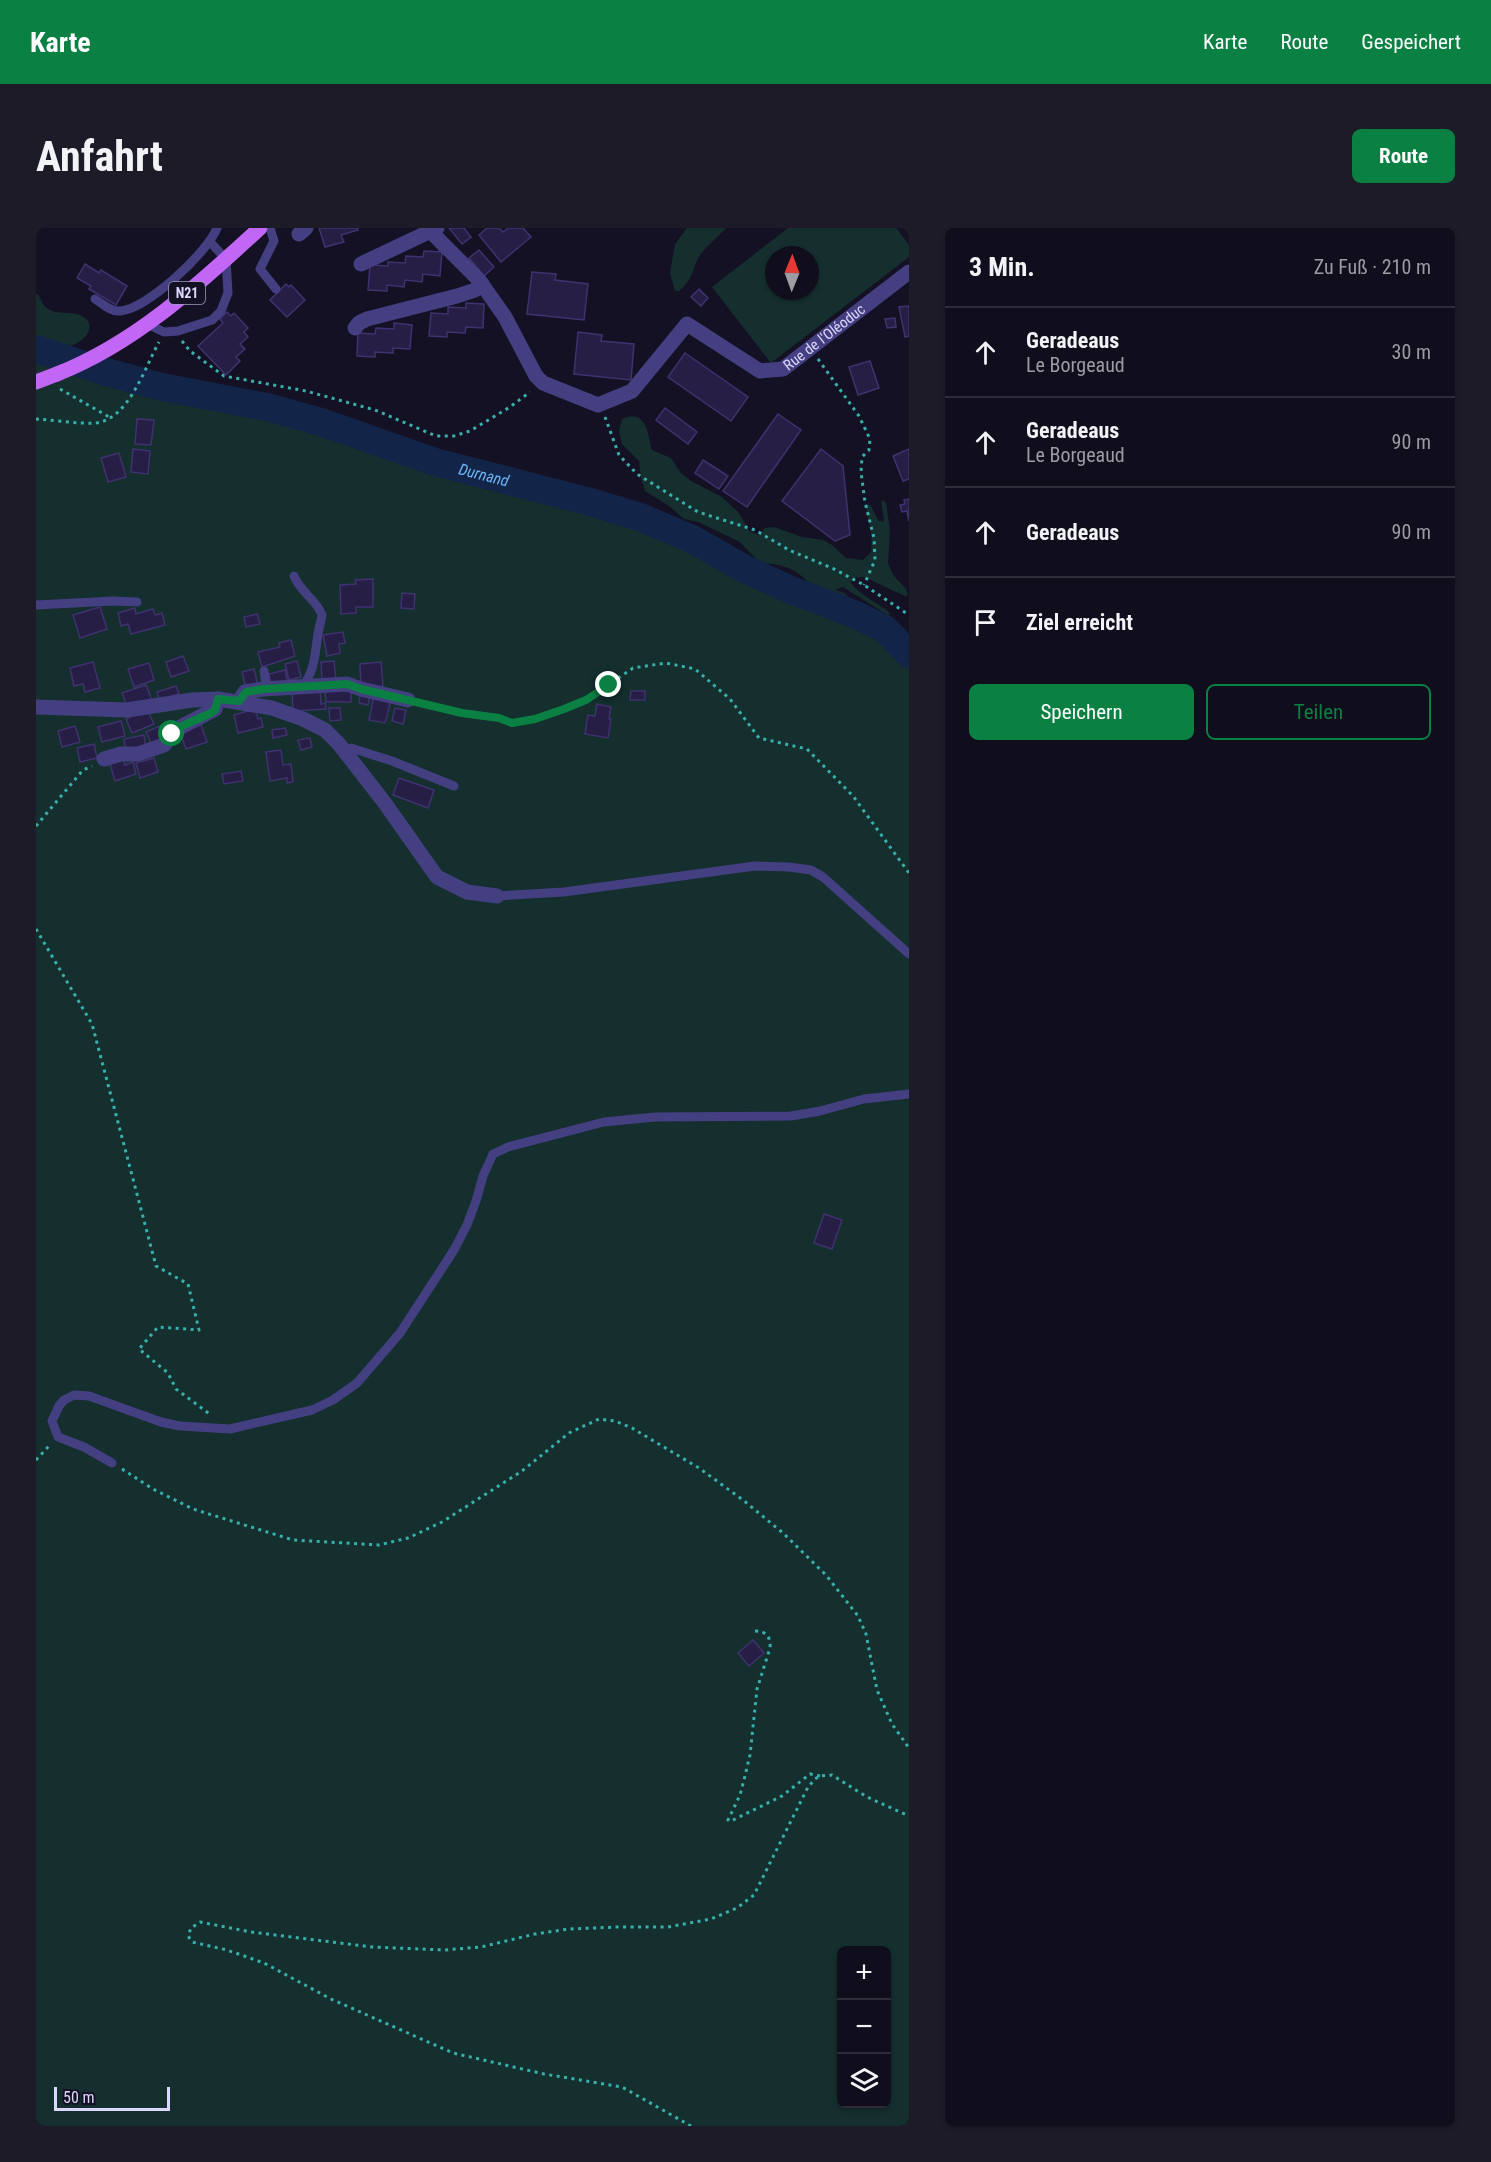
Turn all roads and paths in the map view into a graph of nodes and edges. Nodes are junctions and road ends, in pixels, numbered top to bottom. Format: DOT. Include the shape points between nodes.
graph roads {
  1 [pos="217,228"];
  2 [pos="260,228"];
  3 [pos="270,228"];
  4 [pos="432,229"];
  5 [pos="210,242"];
  6 [pos="226,259"];
  7 [pos="361,264"];
  8 [pos="909,272"];
  9 [pos="481,282"];
  10 [pos="276,289"];
  11 [pos="95,299"];
  12 [pos="147,324"];
  13 [pos="355,328"];
  14 [pos="178,331"];
  15 [pos="164,332"];
  16 [pos="810,348"];
  17 [pos="36,382"];
  18 [pos="543,383"];
  19 [pos="53,386"];
  20 [pos="598,405"];
  21 [pos="36,418"];
  22 [pos="111,418"];
  23 [pos="294,576"];
  24 [pos="864,585"];
  25 [pos="137,602"];
  26 [pos="36,605"];
  27 [pos="909,615"];
  28 [pos="264,671"];
  29 [pos="303,686"];
  30 [pos="267,689"];
  31 [pos="218,699"];
  32 [pos="408,700"];
  33 [pos="239,701"];
  34 [pos="36,707"];
  35 [pos="344,750"];
  36 [pos="104,759"];
  37 [pos="454,786"];
  38 [pos="36,826"];
  39 [pos="909,873"];
  40 [pos="497,896"];
  41 [pos="36,929"];
  42 [pos="909,954"];
  43 [pos="909,1094"];
  44 [pos="230,1429"];
  45 [pos="58,1437"];
  46 [pos="36,1460"];
  47 [pos="112,1463"];
  48 [pos="755,1631"];
  49 [pos="909,1748"];
  50 [pos="820,1776"];
  51 [pos="909,1816"];
  52 [pos="691,2126"];
  1 -- 5 [label="lane"];
  2 -- 6 [label="main road, N21"];
  3 -- 10 [label="lane" via="274,241 260,269"];
  4 -- 7 [label="street"];
  4 -- 9 [label="street"];
  5 -- 6 [label="lane"];
  5 -- 11 [label="lane" via="149,300 135,307 113,311"];
  6 -- 12 [label="main road, N21"];
  6 -- 14 [label="lane" via="228,293 221,311 212,320"];
  8 -- 16 [label="street, Rue de l'Oléoduc"];
  9 -- 13 [label="street" via="475,290 367,319"];
  9 -- 18 [label="street"];
  12 -- 15 [label="lane"];
  12 -- 17 [label="main road, N21, bridge" via="79,365"];
  14 -- 15 [label="lane"];
  14 -- 18 [label="path" via="186,348 224,376 306,391 375,410 436,436 454,436 482,426"];
  15 -- 22 [label="path" via="131,397"];
  16 -- 20 [label="street, Rue de l'Oléoduc" via="783,369 760,371 687,324 632,391"];
  16 -- 24 [label="path" via="859,416 870,439 861,472 875,560"];
  18 -- 20 [label="street"];
  19 -- 22 [label="path"];
  20 -- 24 [label="path" via="619,455 637,474 698,512 755,530"];
  21 -- 22 [label="path" via="96,423"];
  23 -- 29 [label="lane" via="322,615 314,662"];
  24 -- 27 [label="path"];
  25 -- 26 [label="lane"];
  28 -- 30 [label="lane"];
  29 -- 30 [label="street"];
  29 -- 32 [label="street" via="347,684"];
  30 -- 33 [label="street" via="246,692"];
  31 -- 33 [label="street"];
  31 -- 34 [label="street" via="127,710"];
  31 -- 36 [label="street" via="215,710 175,730 165,745"];
  32 -- 39 [label="path" via="512,723 535,719 586,700 633,668 666,663 694,669 730,699 759,738 807,749 853,796"];
  33 -- 35 [label="street" via="303,719 325,730"];
  35 -- 37 [label="lane" via="351,748 392,761"];
  35 -- 40 [label="street" via="437,877 466,892"];
  36 -- 38 [label="path" via="83,770"];
  40 -- 42 [label="lane" via="564,892 754,866 811,870 824,877"];
  41 -- 44 [label="path" via="92,1024 156,1266 188,1284 199,1329 158,1327 139,1349 168,1373 176,1389"];
  43 -- 44 [label="lane" via="864,1099 791,1116 655,1117 604,1122 507,1146 493,1154 454,1250 400,1333 357,1383 312,1410"];
  44 -- 45 [label="lane" via="160,1422 89,1396 74,1395 59,1406 52,1421"];
  45 -- 46 [label="path"];
  45 -- 47 [label="lane"];
  47 -- 49 [label="path" via="183,1504 231,1521 293,1540 379,1545 408,1538 442,1522 522,1471 570,1433 599,1419 615,1421 699,1468 743,1500 826,1575 858,1616 866,1634 877,1690 892,1724"];
  48 -- 50 [label="path" via="761,1631 771,1641 757,1689 744,1780 728,1820 782,1796 810,1774"];
  50 -- 51 [label="path" via="832,1775"];
  50 -- 52 [label="path" via="808,1787 754,1895 737,1908 711,1919 668,1927 568,1929 481,1947 444,1950 372,1947 200,1922 188,1936 201,1946 228,1950 264,1963 350,2008 453,2053 622,2088"];
}
